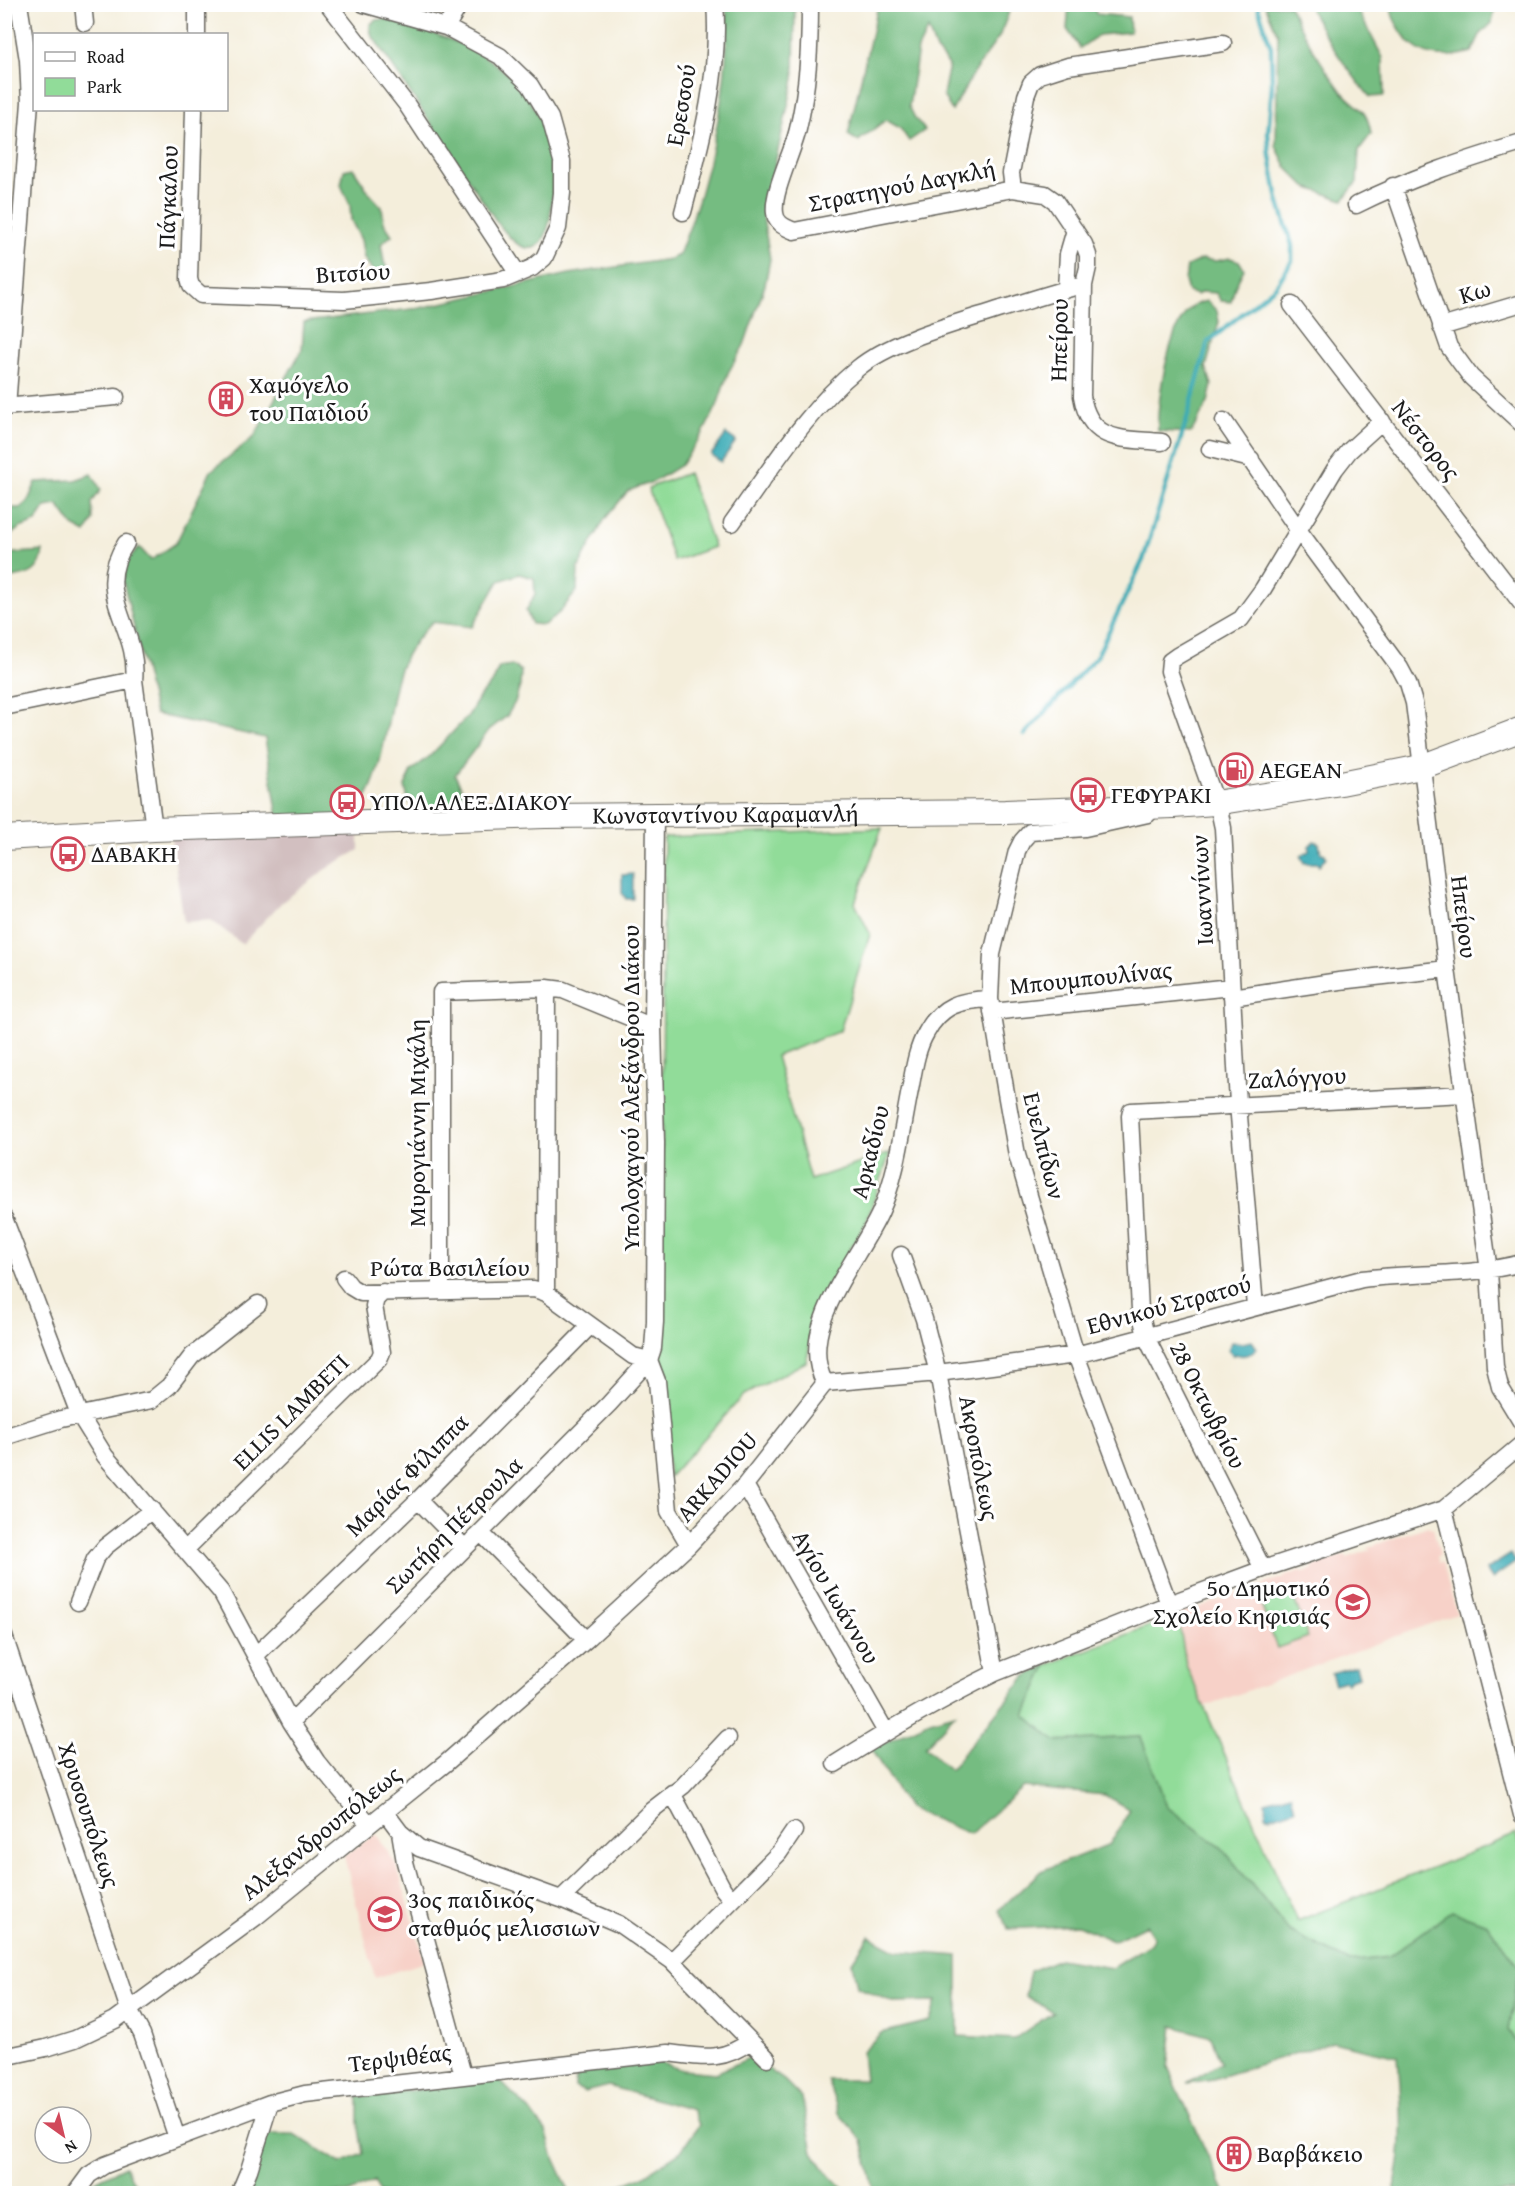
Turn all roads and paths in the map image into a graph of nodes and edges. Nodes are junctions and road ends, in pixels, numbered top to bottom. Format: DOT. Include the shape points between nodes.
graph roads {
  1 [pos="19,4"];
  2 [pos="83,4"];
  3 [pos="198,4"];
  4 [pos="328,4"];
  5 [pos="364,4"];
  6 [pos="460,4"];
  7 [pos="715,4"];
  8 [pos="810,4"];
  9 [pos="85,23"];
  10 [pos="446,27"];
  11 [pos="197,33"];
  12 [pos="1223,43"];
  13 [pos="194,111"];
  14 [pos="1522,143"];
  15 [pos="1393,186"];
  16 [pos="1013,189"];
  17 [pos="1045,194"];
  18 [pos="1356,205"];
  19 [pos="683,212"];
  20 [pos="1075,230"];
  21 [pos="518,274"];
  22 [pos="1084,285"];
  23 [pos="191,286"];
  24 [pos="1066,289"];
  25 [pos="1522,303"];
  26 [pos="1292,305"];
  27 [pos="1441,327"];
  28 [pos="116,397"];
  29 [pos="6,407"];
  30 [pos="1519,417"];
  31 [pos="1224,421"];
  32 [pos="1382,422"];
  33 [pos="1162,442"];
  34 [pos="1210,449"];
  35 [pos="1251,459"];
  36 [pos="732,523"];
  37 [pos="1299,531"];
  38 [pos="126,543"];
  39 [pos="1522,604"];
  40 [pos="135,680"];
  41 [pos="4,707"];
  42 [pos="1522,729"];
  43 [pos="1421,767"];
  44 [pos="1215,802"];
  45 [pos="1173,806"];
  46 [pos="656,815"];
  47 [pos="154,829"];
  48 [pos="6,834"];
  49 [pos="1447,969"];
  50 [pos="547,988"];
  51 [pos="1231,992"];
  52 [pos="991,1006"];
  53 [pos="653,1027"];
  54 [pos="1465,1094"];
  55 [pos="1238,1104"];
  56 [pos="1131,1111"];
  57 [pos="5,1218"];
  58 [pos="901,1255"];
  59 [pos="1522,1263"];
  60 [pos="1489,1270"];
  61 [pos="344,1278"];
  62 [pos="441,1290"];
  63 [pos="383,1292"];
  64 [pos="546,1293"];
  65 [pos="258,1304"];
  66 [pos="1255,1307"];
  67 [pos="590,1326"];
  68 [pos="1146,1337"];
  69 [pos="1076,1355"];
  70 [pos="649,1360"];
  71 [pos="938,1373"];
  72 [pos="825,1383"];
  73 [pos="79,1414"];
  74 [pos="1522,1423"];
  75 [pos="4,1437"];
  76 [pos="1522,1444"];
  77 [pos="745,1485"];
  78 [pos="418,1500"];
  79 [pos="1444,1509"];
  80 [pos="152,1510"];
  81 [pos="481,1533"];
  82 [pos="689,1545"];
  83 [pos="465,1548"];
  84 [pos="185,1550"];
  85 [pos="1263,1569"];
  86 [pos="637,1595"];
  87 [pos="78,1602"];
  88 [pos="1169,1604"];
  89 [pos="4,1636"];
  90 [pos="586,1640"];
  91 [pos="256,1655"];
  92 [pos="995,1673"];
  93 [pos="291,1722"];
  94 [pos="886,1732"];
  95 [pos="728,1738"];
  96 [pos="835,1764"];
  97 [pos="672,1793"];
  98 [pos="385,1812"];
  99 [pos="1522,1815"];
  100 [pos="369,1824"];
  101 [pos="794,1831"];
  102 [pos="400,1832"];
  103 [pos="561,1899"];
  104 [pos="732,1900"];
  105 [pos="672,1961"];
  106 [pos="129,2010"];
  107 [pos="750,2041"];
  108 [pos="4,2056"];
  109 [pos="768,2058"];
  110 [pos="463,2074"];
  111 [pos="270,2103"];
  112 [pos="177,2138"];
  113 [pos="75,2193"];
  114 [pos="238,2193"];
  1 -- 29 [label="street" via="30,102"];
  2 -- 9 [label="street"];
  3 -- 11 [label="street"];
  4 -- 21 [label="street" via="407,105"];
  5 -- 10 [label="street, Βιτσίου"];
  6 -- 10 [label="street"];
  7 -- 19 [label="street, Ερεσσού" via="712,77"];
  8 -- 16 [label="street, Στρατηγού Δαγκλή" via="810,63 805,98 775,199 777,220 782,225 794,231"];
  10 -- 21 [label="street, Βιτσίου" via="500,56 530,85 550,118 562,161 558,228 544,258"];
  12 -- 16 [label="street" via="1068,66 1040,75 1026,96 1011,173"];
  13 -- 23 [label="street, Πάγκαλου"];
  14 -- 15 [label="street"];
  15 -- 18 [label="street"];
  15 -- 27 [label="street"];
  16 -- 17 [label="street, Στρατηγού Δαγκλή"];
  17 -- 20 [label="street, Ηπείρου" via="1064,212"];
  20 -- 22 [label="street, Ηπείρου" via="1088,255"];
  20 -- 24 [label="street" via="1068,254"];
  21 -- 23 [label="street, Βιτσίου" via="503,280 431,291 344,300 201,295"];
  22 -- 24 [label="street"];
  22 -- 33 [label="street, Ηπείρου" via="1085,412 1101,432 1113,438"];
  24 -- 36 [label="street" via="915,339 860,367 788,446"];
  25 -- 27 [label="street, Κω"];
  26 -- 32 [label="street, Νέστορος"];
  27 -- 30 [label="street" via="1471,378"];
  28 -- 29 [label="street"];
  31 -- 35 [label="street, Ηπείρου"];
  32 -- 37 [label="street, Ιωαννίνων" via="1340,461"];
  32 -- 39 [label="street, Νέστορος"];
  34 -- 35 [label="street"];
  35 -- 37 [label="street, Ηπείρου"];
  37 -- 43 [label="street, Ηπείρου" via="1404,676 1414,703"];
  37 -- 44 [label="street, Ιωαννίνων" via="1241,619 1170,662 1169,671"];
  38 -- 40 [label="street" via="116,557 112,580 115,602 136,664"];
  40 -- 41 [label="street"];
  40 -- 47 [label="street"];
  42 -- 43 [label="main road, Κωνσταντίνου Καραμανλή"];
  43 -- 44 [label="main road, Κωνσταντίνου Καραμανλή"];
  43 -- 49 [label="street, Ηπείρου"];
  44 -- 45 [label="main road, Κωνσταντίνου Καραμανλή"];
  44 -- 51 [label="street, Ιωαννίνων" via="1222,828"];
  45 -- 46 [label="main road, Κωνσταντίνου Καραμανλή" via="1015,812"];
  45 -- 52 [label="street, Ευελπίδων" via="1085,828 1030,832 1022,841 992,954"];
  46 -- 47 [label="main road, Κωνσταντίνου Καραμανλή"];
  46 -- 53 [label="street, Υπολοχαγού Αλεξάνδρου Διάκου"];
  47 -- 48 [label="main road, Κωνσταντίνου Καραμανλή"];
  49 -- 51 [label="street, Μπουμπουλίνας"];
  49 -- 54 [label="street, Ηπείρου"];
  50 -- 53 [label="street" via="563,990"];
  50 -- 62 [label="street, Μυρογιάννη Μιχάλη" via="441,992"];
  50 -- 64 [label="street"];
  51 -- 52 [label="street, Μπουμπουλίνας"];
  51 -- 55 [label="street, Ιωαννίνων"];
  52 -- 69 [label="street, Ευελπίδων" via="1017,1155"];
  52 -- 72 [label="street, Αρκαδίου" via="965,1000 950,1006 925,1034 880,1212 822,1324 816,1352"];
  53 -- 70 [label="street, Υπολοχαγού Αλεξάνδρου Διάκου" via="655,1322"];
  54 -- 55 [label="street, Ζαλόγγου"];
  54 -- 60 [label="street, Ηπείρου"];
  55 -- 56 [label="street, Ζαλόγγου"];
  55 -- 66 [label="street, Ιωαννίνων"];
  56 -- 68 [label="street, 28 Οκτωβρίου" via="1140,1310"];
  57 -- 73 [label="street"];
  58 -- 71 [label="street, Ακροπόλεως"];
  59 -- 60 [label="street, Εθνικού Στρατού"];
  60 -- 66 [label="street, Εθνικού Στρατού" via="1362,1279"];
  60 -- 74 [label="street, Ηπείρου" via="1495,1367 1500,1387"];
  61 -- 63 [label="street, Ρώτα Βασιλείου" via="361,1293"];
  62 -- 63 [label="street, Ρώτα Βασιλείου"];
  62 -- 64 [label="street, Ρώτα Βασιλείου" via="534,1289"];
  63 -- 84 [label="street, ELLIS LAMBETI" via="374,1306 382,1352 379,1359"];
  64 -- 67 [label="street, Ρώτα Βασιλείου"];
  65 -- 73 [label="street" via="192,1356 169,1386 152,1400"];
  66 -- 68 [label="street, Εθνικού Στρατού"];
  67 -- 70 [label="street, Ρώτα Βασιλείου" via="633,1356"];
  67 -- 78 [label="street, Μαρίας Φίλιππα"];
  68 -- 69 [label="street, Εθνικού Στρατού"];
  68 -- 85 [label="street, 28 Οκτωβρίου"];
  69 -- 71 [label="street, Εθνικού Στρατού"];
  69 -- 88 [label="street, Ευελπίδων"];
  70 -- 81 [label="street, Σωτήρη Πέτρουλα"];
  70 -- 82 [label="street" via="657,1381 669,1511"];
  71 -- 72 [label="street, Εθνικού Στρατού"];
  71 -- 92 [label="street, Ακροπόλεως"];
  72 -- 77 [label="street, ARKADIOU"];
  73 -- 75 [label="street"];
  73 -- 80 [label="street" via="105,1456"];
  76 -- 79 [label="street"];
  77 -- 82 [label="street, ARKADIOU"];
  77 -- 94 [label="street, Αγίου Ιωάννου"];
  78 -- 83 [label="street"];
  78 -- 91 [label="street, Μαρίας Φίλιππα"];
  79 -- 85 [label="street"];
  79 -- 99 [label="street"];
  80 -- 84 [label="street"];
  80 -- 87 [label="street" via="95,1559"];
  81 -- 83 [label="street, Σωτήρη Πέτρουλα"];
  81 -- 90 [label="street"];
  82 -- 86 [label="street, ARKADIOU"];
  83 -- 93 [label="street, Σωτήρη Πέτρουλα"];
  84 -- 91 [label="street" via="221,1592"];
  85 -- 88 [label="street"];
  86 -- 90 [label="street, Αλεξανδρουπόλεως"];
  88 -- 92 [label="street"];
  89 -- 106 [label="street, Χρυσουπόλεως"];
  90 -- 98 [label="street, Αλεξανδρουπόλεως"];
  91 -- 93 [label="street"];
  92 -- 94 [label="street"];
  93 -- 100 [label="street" via="317,1762"];
  94 -- 96 [label="street"];
  95 -- 97 [label="street"];
  97 -- 103 [label="street"];
  97 -- 104 [label="street"];
  98 -- 100 [label="street, Αλεξανδρουπόλεως"];
  98 -- 102 [label="street"];
  100 -- 106 [label="street, Αλεξανδρουπόλεως" via="256,1917"];
  101 -- 104 [label="street" via="779,1853"];
  102 -- 103 [label="street" via="419,1848"];
  102 -- 110 [label="street"];
  103 -- 105 [label="street" via="619,1923"];
  104 -- 105 [label="street"];
  105 -- 107 [label="street"];
  106 -- 108 [label="street, Αλεξανδρουπόλεως" via="75,2039"];
  106 -- 112 [label="street, Χρυσουπόλεως" via="142,2034"];
  107 -- 109 [label="street"];
  107 -- 110 [label="street, Τερψιθέας" via="726,2056 668,2053"];
  110 -- 111 [label="street, Τερψιθέας" via="305,2094"];
  111 -- 112 [label="street, Τερψιθέας"];
  111 -- 114 [label="street"];
  112 -- 113 [label="street, Τερψιθέας" via="105,2165 89,2175"];
}
